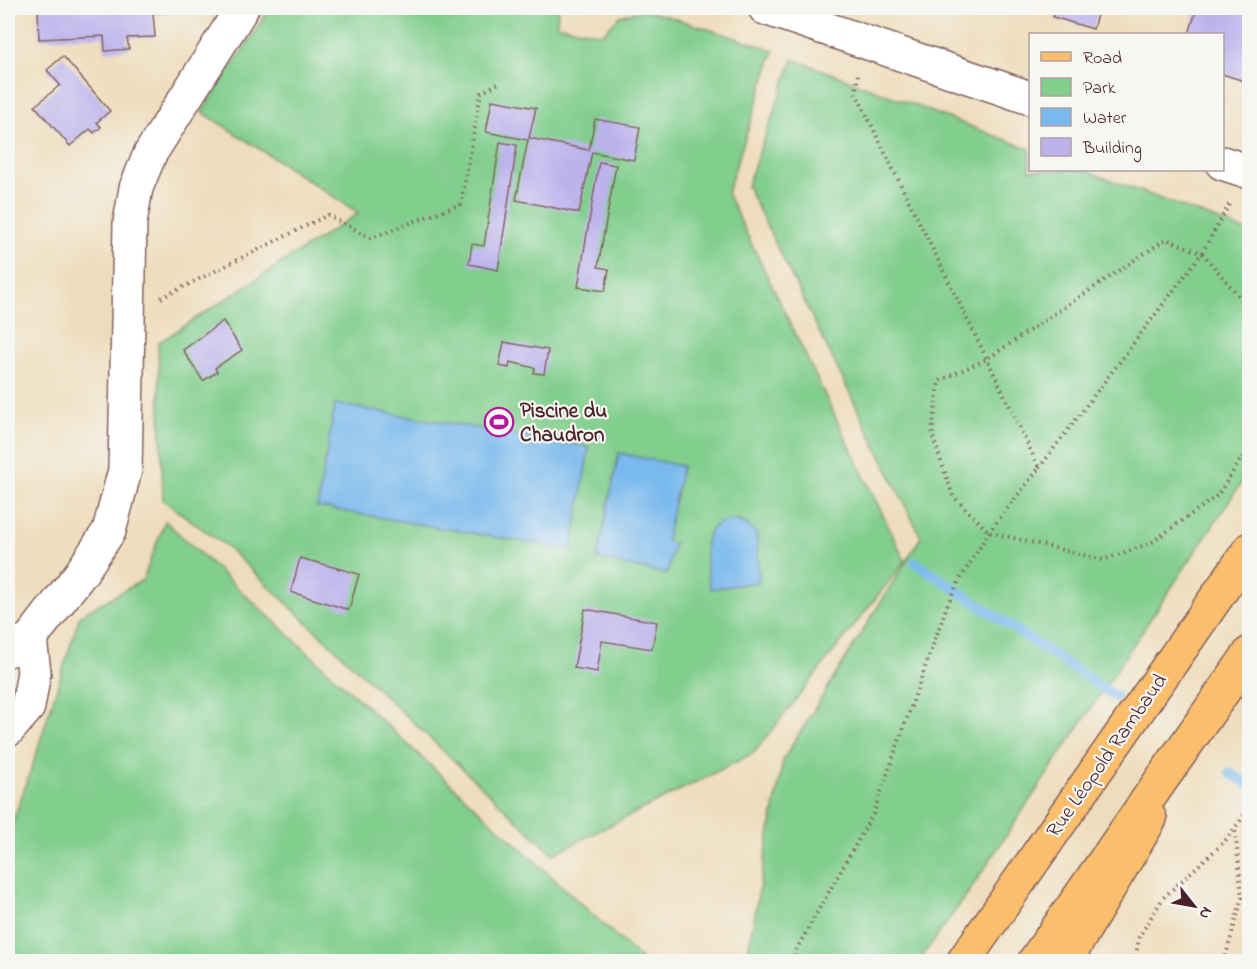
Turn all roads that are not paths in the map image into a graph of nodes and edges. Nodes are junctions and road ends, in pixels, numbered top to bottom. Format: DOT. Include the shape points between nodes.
graph roads {
  1 [pos="242,8"];
  2 [pos="784,10"];
  3 [pos="1029,98"];
  4 [pos="1250,549"];
  5 [pos="19,645"];
  6 [pos="1250,653"];
  7 [pos="8,730"];
  8 [pos="963,962"];
  9 [pos="1034,962"];
  10 [pos="1065,962"];
  1 -- 5 [label="street" via="150,154 136,189 130,223 125,470 109,531 81,573"];
  2 -- 3 [label="street"];
  4 -- 8 [label="main road, Rue Léopold Rambaud"];
  5 -- 7 [label="street" via="34,672 28,707"];
  6 -- 9 [label="main road"];
  6 -- 10 [label="main road"];
}
